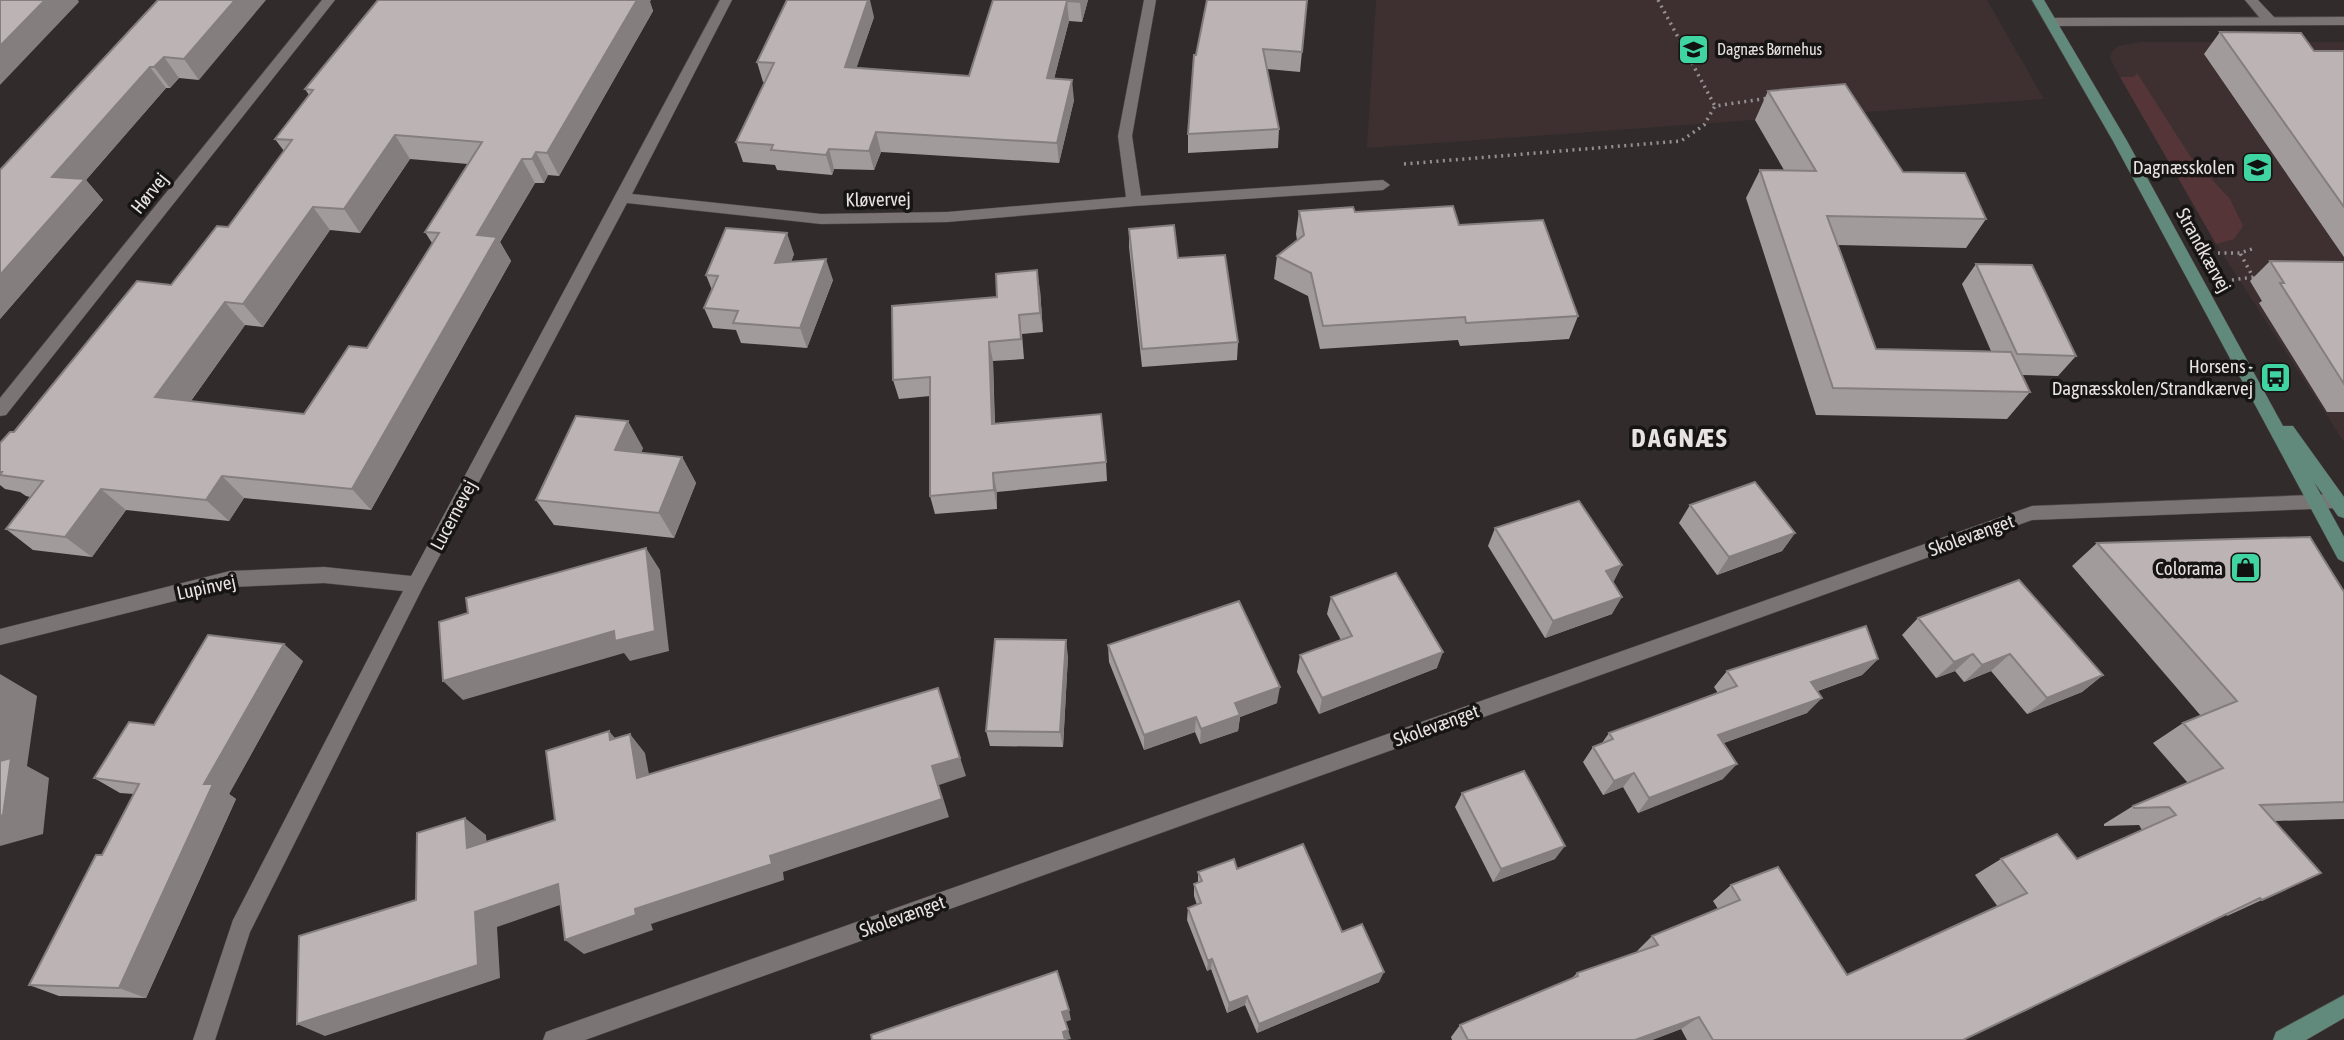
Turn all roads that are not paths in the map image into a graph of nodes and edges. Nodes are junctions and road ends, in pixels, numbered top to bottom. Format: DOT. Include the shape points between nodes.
graph roads {
  1 [pos="329,0"];
  2 [pos="726,0"];
  3 [pos="1150,0"];
  4 [pos="2038,0"];
  5 [pos="2250,0"];
  6 [pos="2269,20"];
  7 [pos="2344,21"];
  8 [pos="2051,22"];
  9 [pos="1384,185"];
  10 [pos="623,198"];
  11 [pos="1134,201"];
  12 [pos="2248,375"];
  13 [pos="0,410"];
  14 [pos="2314,501"];
  15 [pos="2340,506"];
  16 [pos="2344,554"];
  17 [pos="416,584"];
  18 [pos="0,636"];
  19 [pos="2344,1006"];
  20 [pos="204,1040"];
  21 [pos="554,1040"];
  22 [pos="2284,1040"];
  1 -- 13 [label="street, Hørvej"];
  2 -- 10 [label="street, Lucernevej"];
  3 -- 11 [label="street" via="1125,136"];
  4 -- 8 [label="main road, Strandkærvej"];
  5 -- 6 [label="street"];
  6 -- 7 [label="street"];
  6 -- 8 [label="street"];
  8 -- 12 [label="main road, Strandkærvej"];
  9 -- 11 [label="street, Kløvervej"];
  10 -- 11 [label="street, Kløvervej" via="821,219 947,217"];
  10 -- 17 [label="street, Lucernevej"];
  12 -- 14 [label="main road, Strandkærvej"];
  12 -- 15 [label="main road, Strandkærvej"];
  14 -- 15 [label="street, Skolevænget"];
  14 -- 16 [label="main road, Strandkærvej"];
  14 -- 21 [label="street, Skolevænget" via="2032,513"];
  17 -- 18 [label="street, Lupinvej" via="324,575 230,579"];
  17 -- 20 [label="street, Lucernevej" via="241,928"];
  19 -- 22 [label="main road"];
}
